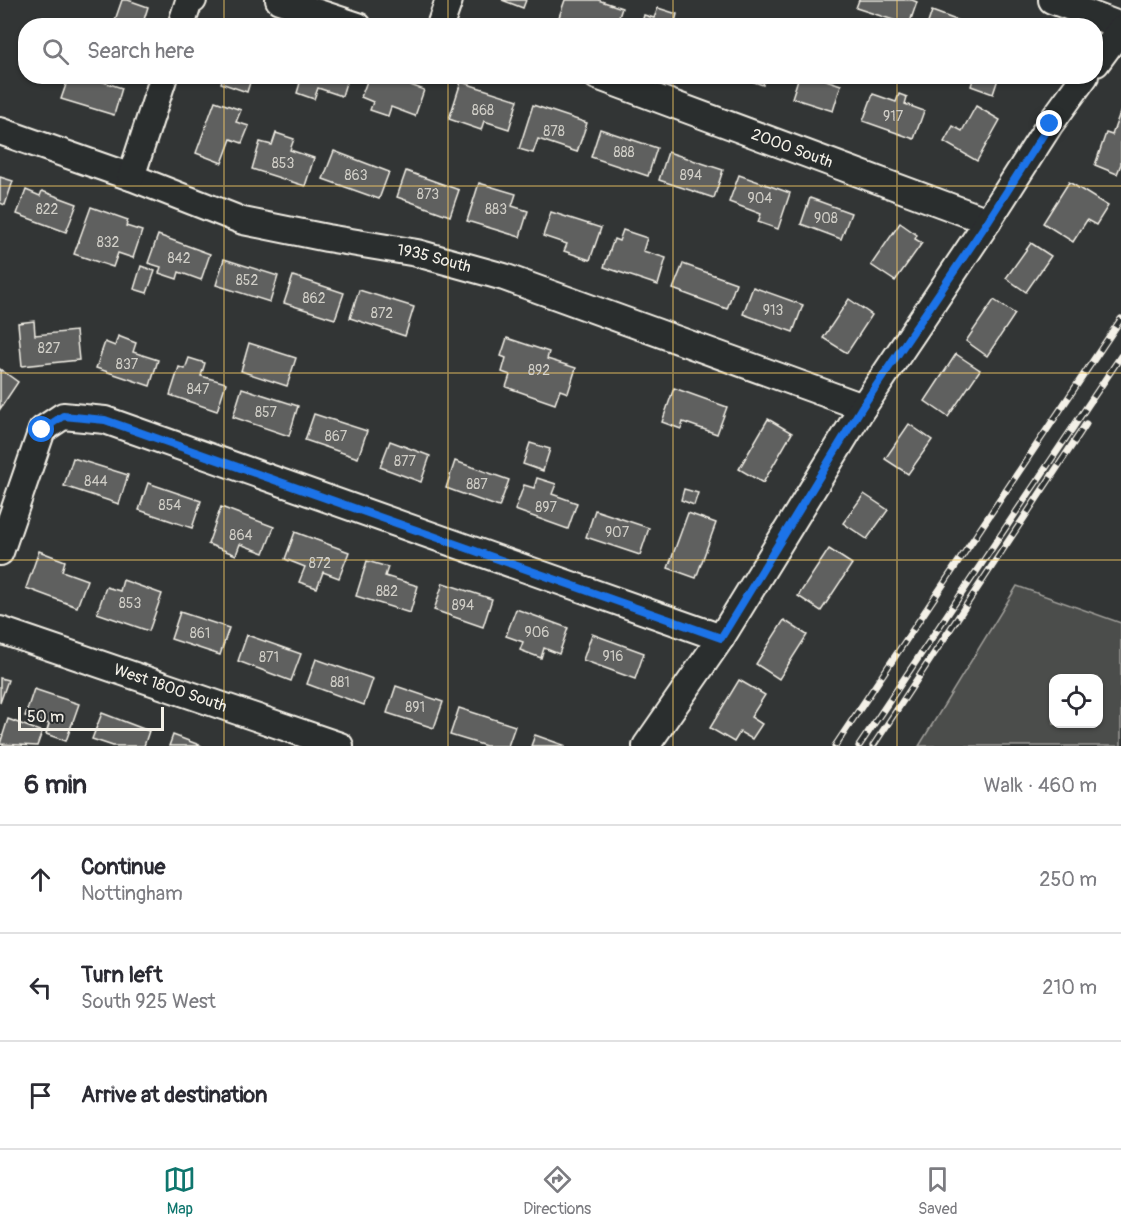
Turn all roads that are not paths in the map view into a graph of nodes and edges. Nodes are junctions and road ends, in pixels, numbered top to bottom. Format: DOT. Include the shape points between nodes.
graph roads {
  1 [pos="193,0"];
  2 [pos="279,0"];
  3 [pos="448,0"];
  4 [pos="1052,0"];
  5 [pos="184,18"];
  6 [pos="334,18"];
  7 [pos="442,18"];
  8 [pos="1098,18"];
  9 [pos="1103,20"];
  10 [pos="1121,27"];
  11 [pos="1103,52"];
  12 [pos="161,84"];
  13 [pos="619,84"];
  14 [pos="1079,84"];
  15 [pos="0,131"];
  16 [pos="131,177"];
  17 [pos="988,221"];
  18 [pos="862,407"];
  19 [pos="0,552"];
  20 [pos="0,630"];
  21 [pos="721,638"];
  22 [pos="340,746"];
  23 [pos="646,746"];
  1 -- 5 [label="street" via="189,1"];
  2 -- 6 [label="street"];
  3 -- 7 [label="street"];
  4 -- 8 [label="street"];
  9 -- 10 [label="street"];
  10 -- 11 [label="street"];
  12 -- 16 [label="street"];
  13 -- 17 [label="street, 2000 South"];
  14 -- 17 [label="street"];
  15 -- 16 [label="street, 1935 South"];
  16 -- 18 [label="street, 1935 South" via="243,221 417,253 504,277"];
  17 -- 18 [label="street"];
  18 -- 21 [label="street"];
  19 -- 21 [label="street" via="42,430 63,416 105,420"];
  20 -- 22 [label="street, West 1800 South"];
  21 -- 23 [label="street"];
}
